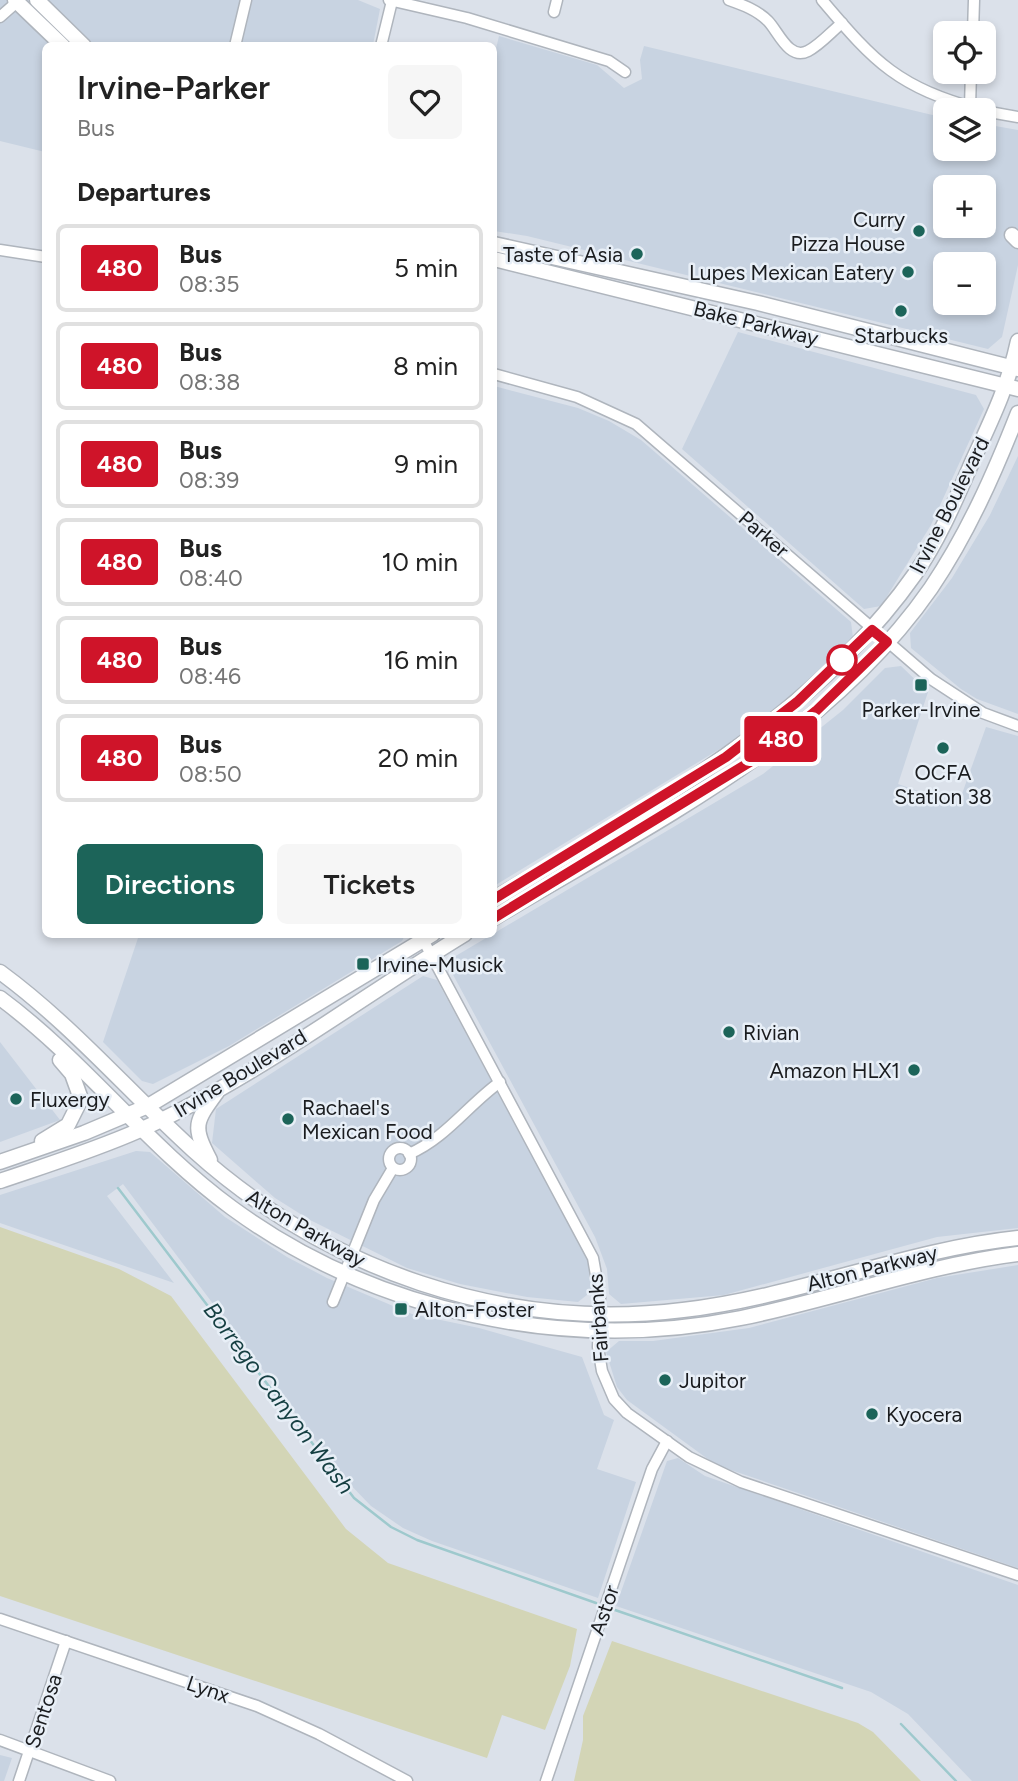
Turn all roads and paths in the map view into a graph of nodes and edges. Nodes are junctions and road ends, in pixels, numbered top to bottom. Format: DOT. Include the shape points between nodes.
graph roads {
  1 [pos="37,0"];
  2 [pos="246,0"];
  3 [pos="391,0"];
  4 [pos="557,0"];
  5 [pos="729,0"];
  6 [pos="822,0"];
  7 [pos="974,0"];
  8 [pos="16,1"];
  9 [pos="554,12"];
  10 [pos="0,17"];
  11 [pos="973,21"];
  12 [pos="842,23"];
  13 [pos="60,42"];
  14 [pos="80,42"];
  15 [pos="236,42"];
  16 [pos="382,42"];
  17 [pos="625,72"];
  18 [pos="941,98"];
  19 [pos="996,113"];
  20 [pos="1018,117"];
  21 [pos="1018,234"];
  22 [pos="1018,241"];
  23 [pos="497,245"];
  24 [pos="0,250"];
  25 [pos="42,256"];
  26 [pos="497,260"];
  27 [pos="1018,341"];
  28 [pos="1015,368"];
  29 [pos="497,375"];
  30 [pos="1012,387"];
  31 [pos="1018,413"];
  32 [pos="872,630"];
  33 [pos="887,642"];
  34 [pos="1018,726"];
  35 [pos="497,896"];
  36 [pos="497,916"];
  37 [pos="422,938"];
  38 [pos="426,938"];
  39 [pos="459,938"];
  40 [pos="431,955"];
  41 [pos="0,972"];
  42 [pos="0,998"];
  43 [pos="17,1012"];
  44 [pos="500,1082"];
  45 [pos="219,1088"];
  46 [pos="148,1106"];
  47 [pos="128,1116"];
  48 [pos="161,1119"];
  49 [pos="142,1129"];
  50 [pos="409,1154"];
  51 [pos="5,1161"];
  52 [pos="213,1168"];
  53 [pos="393,1168"];
  54 [pos="0,1181"];
  55 [pos="1018,1238"];
  56 [pos="1018,1254"];
  57 [pos="352,1257"];
  58 [pos="346,1272"];
  59 [pos="333,1302"];
  60 [pos="600,1314"];
  61 [pos="599,1330"];
  62 [pos="667,1441"];
  63 [pos="1018,1575"];
  64 [pos="0,1619"];
  65 [pos="66,1641"];
  66 [pos="0,1740"];
  67 [pos="30,1749"];
  68 [pos="19,1781"];
  69 [pos="110,1781"];
  70 [pos="407,1781"];
  71 [pos="546,1781"];
  1 -- 14 [label="main road"];
  2 -- 15 [label="street"];
  3 -- 16 [label="street"];
  3 -- 17 [label="street" via="609,61"];
  4 -- 9 [label="street"];
  5 -- 12 [label="street" via="768,21 798,53 806,52"];
  6 -- 12 [label="street"];
  7 -- 11 [label="street"];
  8 -- 10 [label="street"];
  8 -- 13 [label="main road"];
  12 -- 18 [label="street" via="871,57 902,81"];
  19 -- 20 [label="street"];
  21 -- 22 [label="main road" via="1012,235"];
  23 -- 28 [label="main road, Bake Parkway" via="758,303"];
  24 -- 25 [label="street"];
  26 -- 30 [label="main road, Bake Parkway"];
  27 -- 28 [label="main road, Irvine Boulevard"];
  28 -- 30 [label="main road, Irvine Boulevard"];
  29 -- 32 [label="street, Parker" via="577,397 636,424"];
  30 -- 32 [label="main road, Irvine Boulevard" via="917,572"];
  31 -- 33 [label="main road, Irvine Boulevard" via="968,529 930,589"];
  32 -- 33 [label="street, Parker"];
  32 -- 35 [label="main road, Irvine Boulevard" via="797,702 726,757"];
  33 -- 34 [label="street, Parker" via="952,695"];
  33 -- 36 [label="main road, Irvine Boulevard" via="816,711 763,754"];
  37 -- 46 [label="main road, Irvine Boulevard"];
  38 -- 40 [label="street, Fairbanks"];
  39 -- 40 [label="main road, Irvine Boulevard"];
  40 -- 44 [label="street, Fairbanks"];
  40 -- 45 [label="main road, Irvine Boulevard"];
  41 -- 46 [label="main road, Alton Parkway" via="79,1037"];
  42 -- 43 [label="main road, Alton Parkway"];
  43 -- 47 [label="main road, Alton Parkway"];
  43 -- 51 [label="main road" via="72,1074 82,1099 68,1125"];
  44 -- 50 [label="street" via="433,1144"];
  44 -- 60 [label="street, Fairbanks" via="593,1258"];
  45 -- 48 [label="main road, Irvine Boulevard"];
  45 -- 52 [label="main road" via="196,1124"];
  46 -- 47 [label="main road, Irvine Boulevard"];
  46 -- 48 [label="main road, Alton Parkway"];
  47 -- 49 [label="main road, Alton Parkway"];
  47 -- 51 [label="main road, Irvine Boulevard"];
  48 -- 49 [label="main road, Irvine Boulevard"];
  48 -- 52 [label="main road, Alton Parkway"];
  49 -- 54 [label="main road, Irvine Boulevard"];
  49 -- 58 [label="main road, Alton Parkway" via="241,1215"];
  50 -- 53 [label="street" via="405,1169"];
  50 -- 53 [label="street" via="395,1150 389,1156"];
  52 -- 57 [label="main road, Alton Parkway" via="276,1214"];
  53 -- 57 [label="street" via="374,1200"];
  55 -- 60 [label="main road, Alton Parkway" via="958,1247 718,1306"];
  56 -- 61 [label="main road, Alton Parkway" via="941,1267 720,1321 663,1329"];
  57 -- 58 [label="street"];
  57 -- 60 [label="main road, Alton Parkway" via="461,1296 533,1309"];
  58 -- 59 [label="street"];
  58 -- 61 [label="main road, Alton Parkway" via="395,1293 463,1313 535,1326"];
  60 -- 61 [label="street, Fairbanks"];
  61 -- 62 [label="street, Fairbanks" via="602,1371 614,1399 626,1413"];
  62 -- 63 [label="street, Fairbanks" via="712,1470 741,1482"];
  62 -- 71 [label="street, Astor" via="652,1469"];
  64 -- 65 [label="street, Lynx"];
  65 -- 67 [label="street, Sentosa"];
  65 -- 70 [label="street, Lynx" via="257,1706"];
  66 -- 67 [label="street"];
  67 -- 68 [label="street, Sentosa"];
  67 -- 69 [label="street"];
}
